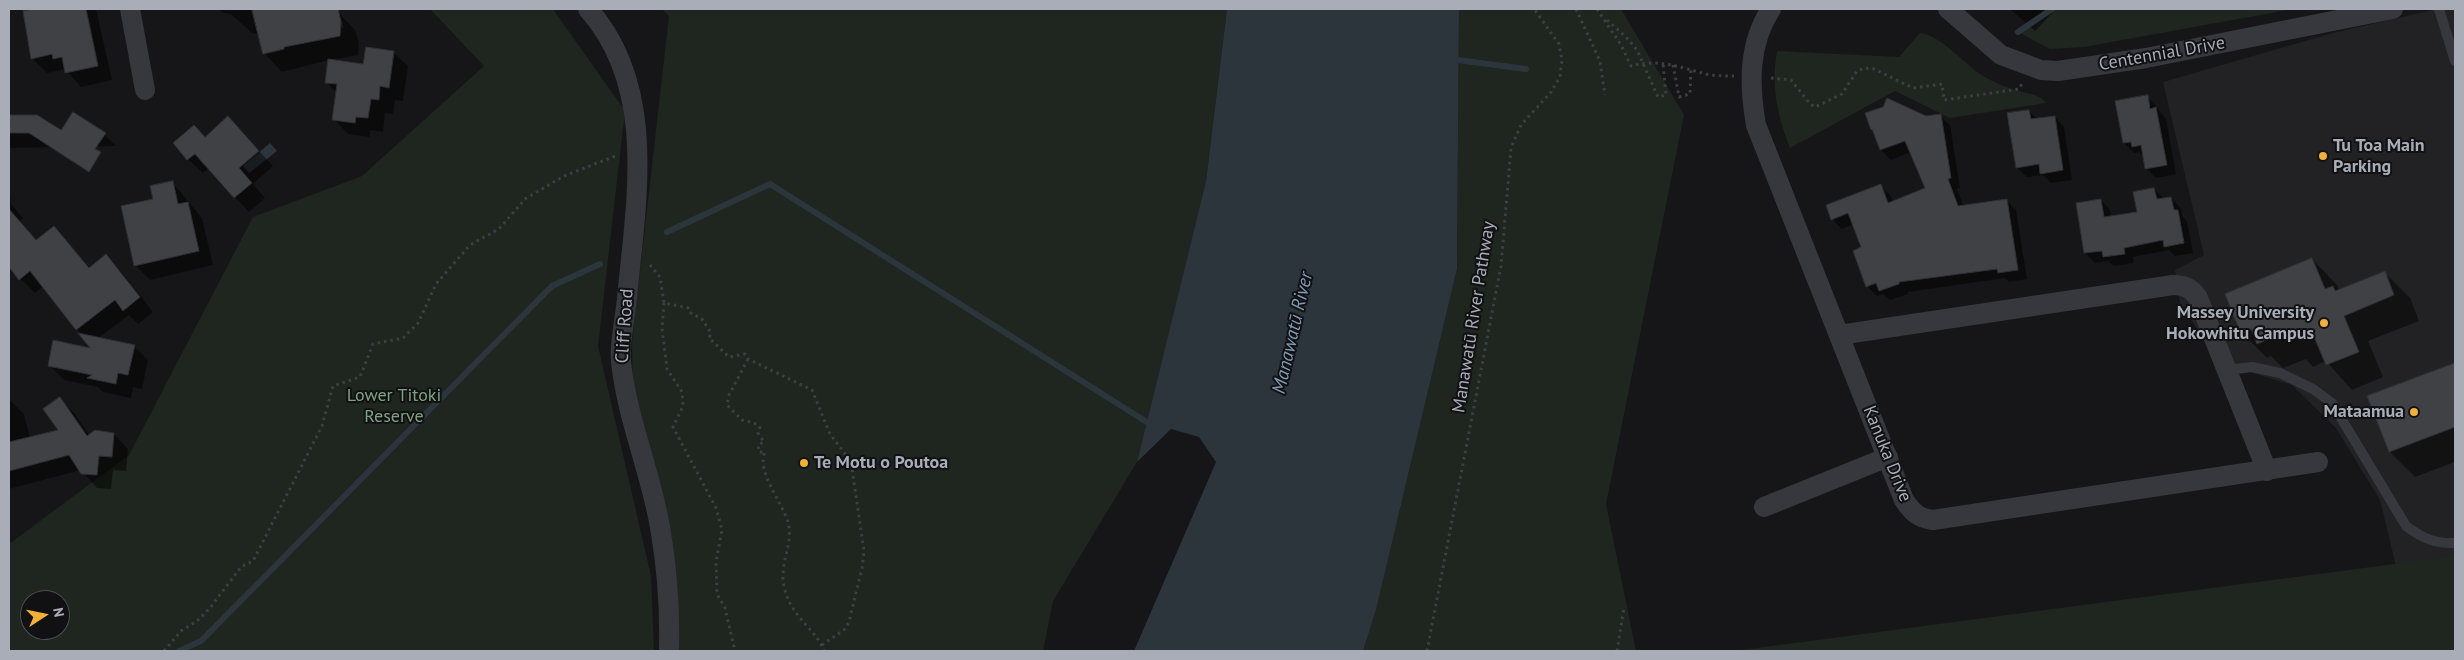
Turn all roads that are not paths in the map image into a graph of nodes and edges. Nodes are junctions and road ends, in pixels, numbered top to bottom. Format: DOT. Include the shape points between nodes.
graph roads {
  1 [pos="130,9"];
  2 [pos="588,9"];
  3 [pos="1771,9"];
  4 [pos="1948,9"];
  5 [pos="2393,9"];
  6 [pos="2439,9"];
  7 [pos="2455,61"];
  8 [pos="145,90"];
  9 [pos="1839,335"];
  10 [pos="2227,370"];
  11 [pos="1888,457"];
  12 [pos="2318,462"];
  13 [pos="2267,470"];
  14 [pos="1764,507"];
  15 [pos="2455,543"];
  16 [pos="669,651"];
  1 -- 8 [label="street"];
  2 -- 16 [label="street, Cliff Road" via="603,25 625,71 635,110 638,150 621,367 660,527 668,594"];
  3 -- 9 [label="street, Kanuka Drive" via="1754,46 1746,77 1756,125"];
  4 -- 5 [label="street, Centennial Drive" via="2001,55 2041,70 2068,70 2146,58"];
  6 -- 7 [label="lane"];
  9 -- 10 [label="street" via="2184,285 2198,298"];
  9 -- 11 [label="street, Kanuka Drive"];
  10 -- 13 [label="street"];
  10 -- 15 [label="lane" via="2252,366 2280,373 2332,403 2406,526 2437,544"];
  11 -- 13 [label="street, Kanuka Drive" via="1904,500 1912,512 1933,520"];
  11 -- 14 [label="street"];
  12 -- 13 [label="street, Kanuka Drive"];
}
